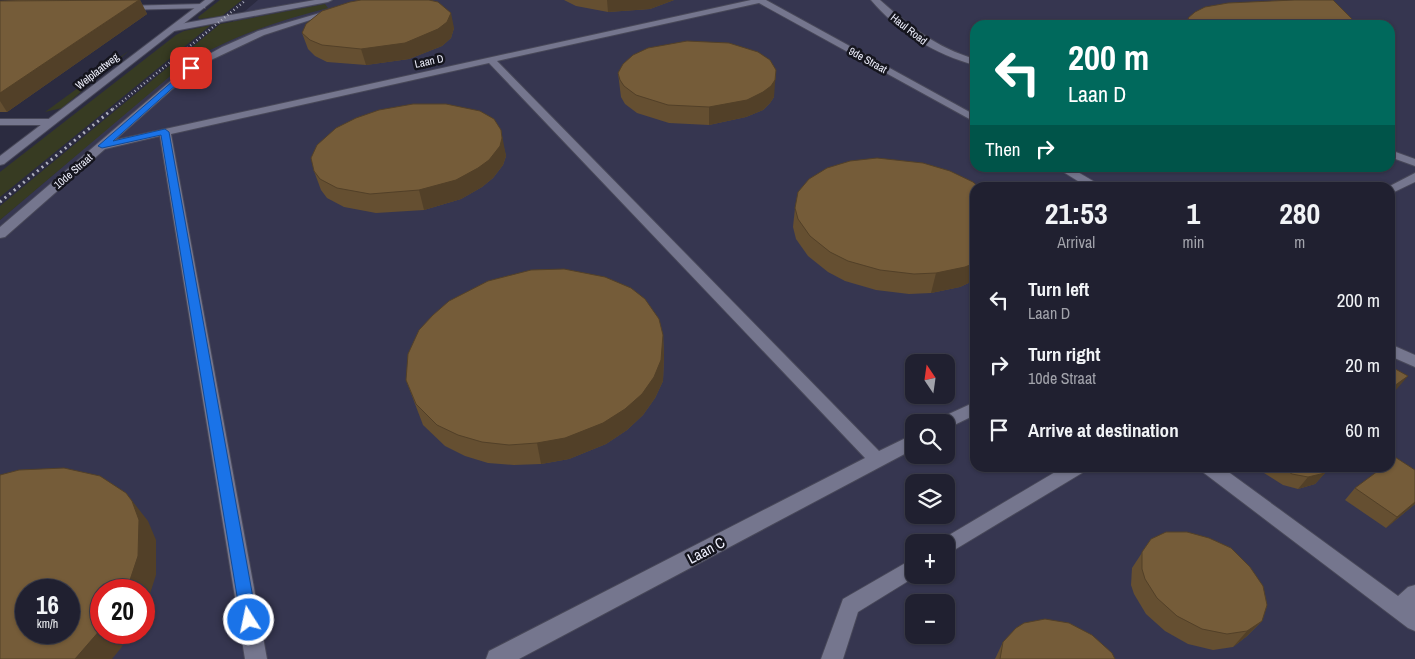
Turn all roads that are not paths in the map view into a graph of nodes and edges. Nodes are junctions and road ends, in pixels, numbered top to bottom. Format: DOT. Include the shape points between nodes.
graph roads {
  1 [pos="134,0"];
  2 [pos="328,0"];
  3 [pos="761,0"];
  4 [pos="875,0"];
  5 [pos="206,3"];
  6 [pos="349,6"];
  7 [pos="174,28"];
  8 [pos="491,60"];
  9 [pos="970,60"];
  10 [pos="970,116"];
  11 [pos="0,122"];
  12 [pos="52,122"];
  13 [pos="165,132"];
  14 [pos="102,146"];
  15 [pos="1395,155"];
  16 [pos="0,162"];
  17 [pos="1415,163"];
  18 [pos="1070,172"];
  19 [pos="1415,177"];
  20 [pos="1088,182"];
  21 [pos="1395,187"];
  22 [pos="0,234"];
  23 [pos="1395,352"];
  24 [pos="1415,362"];
  25 [pos="970,411"];
  26 [pos="955,419"];
  27 [pos="905,445"];
  28 [pos="877,460"];
  29 [pos="1069,472"];
  30 [pos="1215,472"];
  31 [pos="955,542"];
  32 [pos="905,572"];
  33 [pos="1415,594"];
  34 [pos="1407,615"];
  35 [pos="256,659"];
  36 [pos="499,659"];
  37 [pos="832,659"];
  1 -- 5 [label="street" via="112,7"];
  2 -- 7 [label="street"];
  3 -- 8 [label="street, Laan D"];
  3 -- 10 [label="street, 9de Straat"];
  4 -- 9 [label="street, Haul Road" via="925,42"];
  5 -- 7 [label="street, Welplaatweg"];
  6 -- 14 [label="street, 10de Straat" via="267,30 229,46 191,68"];
  7 -- 12 [label="street, Welplaatweg"];
  8 -- 13 [label="street, Laan D"];
  8 -- 28 [label="street"];
  11 -- 12 [label="street"];
  12 -- 16 [label="street, Welplaatweg"];
  13 -- 14 [label="street, Laan D"];
  13 -- 35 [label="street"];
  14 -- 22 [label="street, 10de Straat"];
  15 -- 17 [label="street"];
  18 -- 20 [label="street"];
  19 -- 21 [label="street"];
  23 -- 24 [label="street"];
  25 -- 26 [label="street"];
  27 -- 28 [label="street, Laan C"];
  28 -- 36 [label="street, Laan C"];
  29 -- 31 [label="street"];
  30 -- 34 [label="street"];
  32 -- 37 [label="street" via="850,606"];
  33 -- 34 [label="street"];
}
